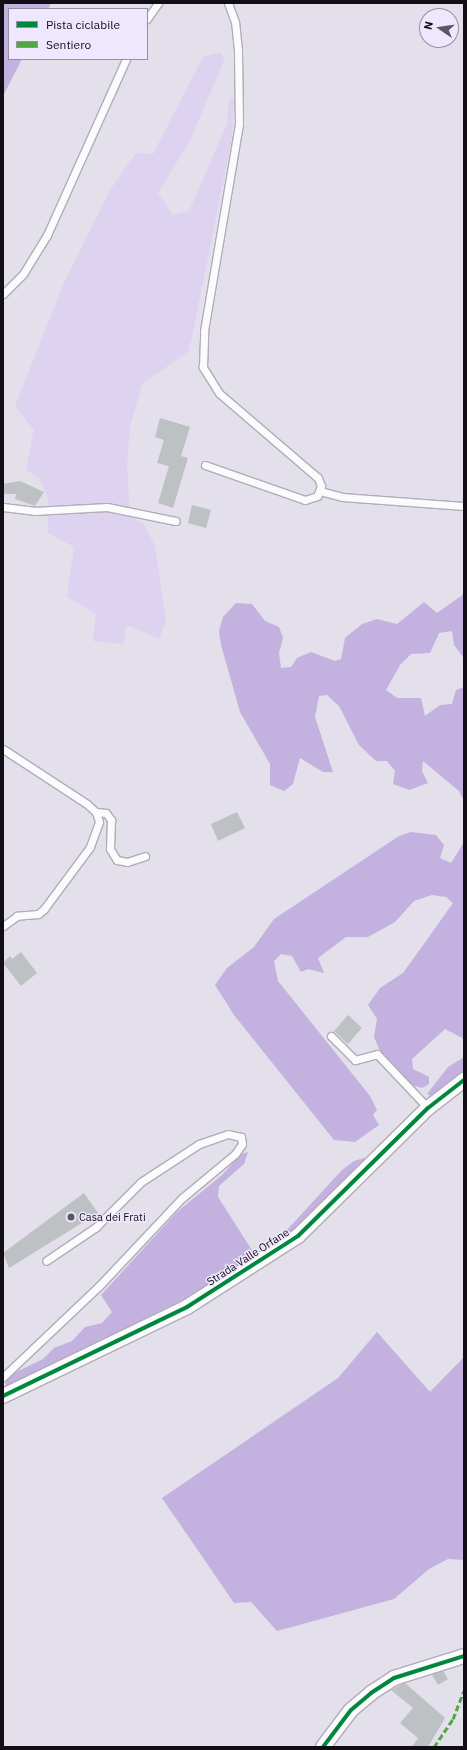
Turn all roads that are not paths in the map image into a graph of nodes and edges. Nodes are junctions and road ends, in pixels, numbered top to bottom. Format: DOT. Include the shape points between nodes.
graph roads {
  1 [pos="158,3"];
  2 [pos="228,3"];
  3 [pos="148,18"];
  4 [pos="126,60"];
  5 [pos="3,294"];
  6 [pos="205,465"];
  7 [pos="320,491"];
  8 [pos="464,506"];
  9 [pos="3,507"];
  10 [pos="176,521"];
  11 [pos="3,749"];
  12 [pos="96,812"];
  13 [pos="145,856"];
  14 [pos="3,926"];
  15 [pos="331,1036"];
  16 [pos="464,1080"];
  17 [pos="428,1108"];
  18 [pos="46,1261"];
  19 [pos="3,1377"];
  20 [pos="3,1396"];
  21 [pos="464,1656"];
  22 [pos="323,1747"];
  1 -- 3 [label="lane"];
  2 -- 7 [label="lane" via="235,22 238,50 239,124 204,331 203,367 219,393 318,478"];
  4 -- 5 [label="lane" via="47,235 23,274"];
  6 -- 7 [label="lane" via="223,469 295,498 311,499"];
  7 -- 8 [label="lane" via="342,497"];
  9 -- 10 [label="lane" via="34,512 107,507"];
  11 -- 12 [label="lane"];
  12 -- 13 [label="lane" via="106,813 111,820 110,849 118,860 128,862"];
  12 -- 14 [label="lane" via="99,822 90,847 49,903 38,914 17,916"];
  15 -- 17 [label="lane" via="355,1060 377,1054"];
  16 -- 17 [label="street, Strada Valle Orfane"];
  17 -- 20 [label="street, Strada Valle Orfane" via="298,1236 187,1307"];
  18 -- 19 [label="lane" via="96,1227 141,1182 199,1144 228,1134 241,1137 242,1144 235,1154 182,1198 99,1286"];
  21 -- 22 [label="street" via="394,1678 371,1693 352,1710"];
}
